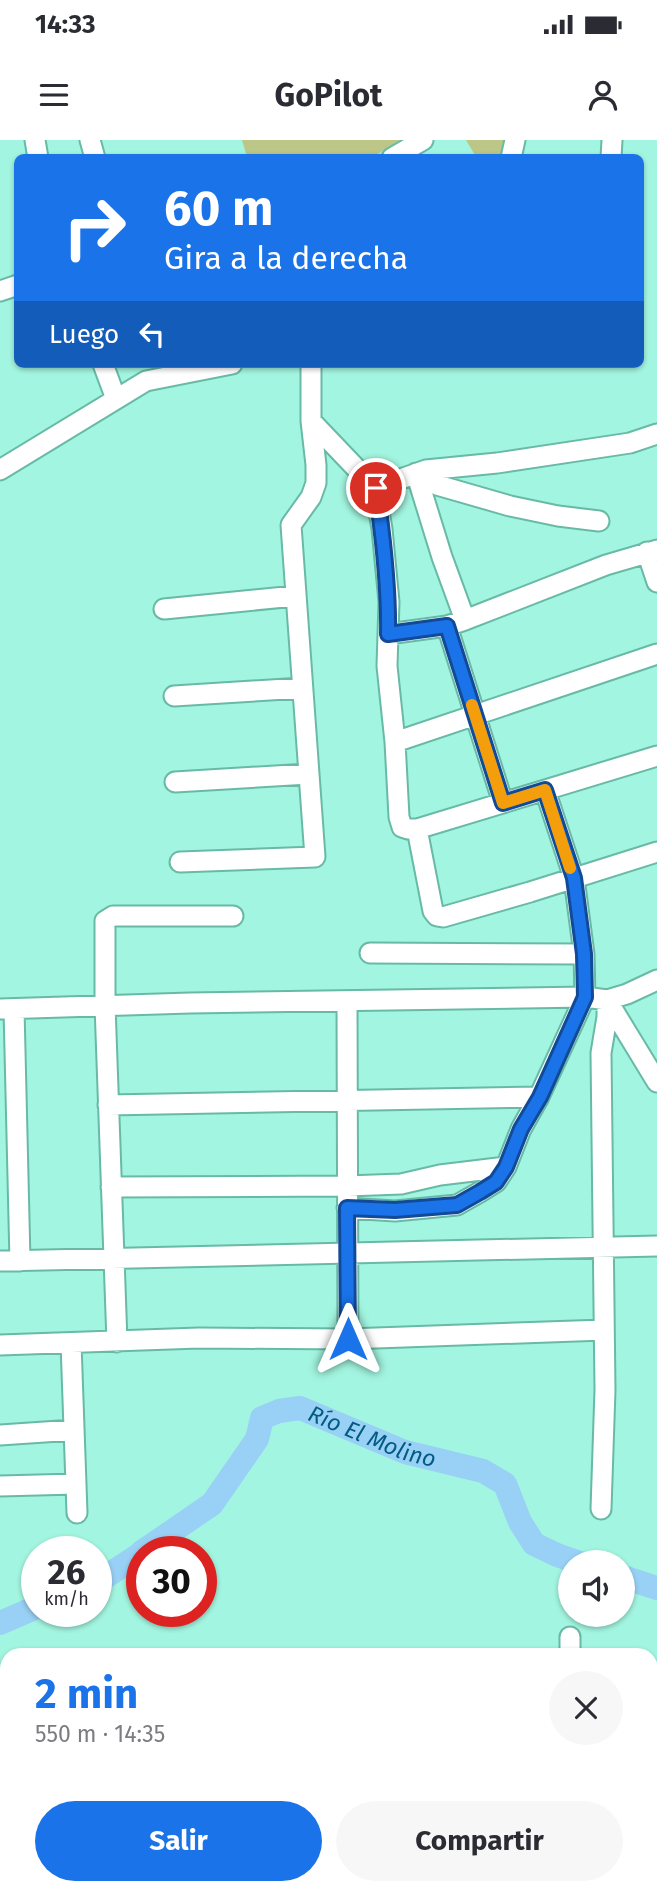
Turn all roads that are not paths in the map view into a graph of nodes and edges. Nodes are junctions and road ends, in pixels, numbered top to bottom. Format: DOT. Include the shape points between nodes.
graph roads {
  1 [pos="422,140"];
  2 [pos="399,154"];
  3 [pos="104,368"];
  4 [pos="212,368"];
  5 [pos="311,368"];
  6 [pos="116,399"];
  7 [pos="311,421"];
  8 [pos="657,434"];
  9 [pos="0,471"];
  10 [pos="421,472"];
  11 [pos="376,488"];
  12 [pos="599,521"];
  13 [pos="652,551"];
  14 [pos="657,582"];
  15 [pos="295,596"];
  16 [pos="164,609"];
  17 [pos="456,623"];
  18 [pos="388,634"];
  19 [pos="657,654"];
  20 [pos="302,688"];
  21 [pos="174,695"];
  22 [pos="475,715"];
  23 [pos="395,742"];
  24 [pos="657,755"];
  25 [pos="309,774"];
  26 [pos="175,782"];
  27 [pos="545,790"];
  28 [pos="503,803"];
  29 [pos="417,829"];
  30 [pos="657,852"];
  31 [pos="180,862"];
  32 [pos="574,878"];
  33 [pos="233,916"];
  34 [pos="370,953"];
  35 [pos="584,954"];
  36 [pos="657,980"];
  37 [pos="585,997"];
  38 [pos="607,1000"];
  39 [pos="347,1001"];
  40 [pos="105,1005"];
  41 [pos="7,1009"];
  42 [pos="657,1082"];
  43 [pos="540,1097"];
  44 [pos="348,1101"];
  45 [pos="108,1105"];
  46 [pos="506,1167"];
  47 [pos="347,1186"];
  48 [pos="111,1187"];
  49 [pos="347,1208"];
  50 [pos="604,1247"];
  51 [pos="657,1247"];
  52 [pos="347,1253"];
  53 [pos="114,1258"];
  54 [pos="0,1261"];
  55 [pos="20,1261"];
  56 [pos="604,1331"];
  57 [pos="348,1339"];
  58 [pos="117,1342"];
  59 [pos="71,1343"];
  60 [pos="0,1345"];
  61 [pos="74,1430"];
  62 [pos="0,1435"];
  63 [pos="76,1484"];
  64 [pos="0,1486"];
  65 [pos="601,1509"];
  66 [pos="76,1513"];
  1 -- 2 [label="street"];
  3 -- 6 [label="street"];
  4 -- 6 [label="street" via="146,381"];
  5 -- 7 [label="street"];
  6 -- 9 [label="street"];
  7 -- 11 [label="street"];
  7 -- 15 [label="street" via="316,482 290,525"];
  8 -- 10 [label="street" via="630,443"];
  10 -- 11 [label="street"];
  10 -- 12 [label="street" via="437,485 510,506"];
  10 -- 17 [label="street"];
  11 -- 18 [label="street" via="389,602"];
  13 -- 14 [label="street"];
  13 -- 17 [label="street"];
  15 -- 16 [label="street"];
  15 -- 20 [label="street"];
  17 -- 18 [label="street"];
  17 -- 22 [label="street"];
  18 -- 23 [label="street"];
  19 -- 22 [label="street"];
  20 -- 21 [label="street"];
  20 -- 25 [label="street"];
  22 -- 23 [label="street"];
  22 -- 28 [label="street"];
  23 -- 29 [label="street" via="399,817 402,827"];
  24 -- 27 [label="street"];
  25 -- 26 [label="street"];
  25 -- 31 [label="street" via="315,857"];
  27 -- 28 [label="street"];
  27 -- 32 [label="street"];
  28 -- 29 [label="street"];
  29 -- 32 [label="street" via="437,916"];
  30 -- 32 [label="street"];
  32 -- 35 [label="street"];
  33 -- 40 [label="street" via="113,916 104,921"];
  34 -- 35 [label="street"];
  35 -- 37 [label="street"];
  36 -- 38 [label="street"];
  37 -- 38 [label="street"];
  37 -- 39 [label="street"];
  37 -- 43 [label="street"];
  38 -- 42 [label="street"];
  38 -- 50 [label="street" via="601,1053"];
  39 -- 40 [label="street"];
  39 -- 44 [label="street"];
  40 -- 41 [label="street"];
  40 -- 45 [label="street"];
  41 -- 55 [label="street"];
  43 -- 44 [label="street"];
  43 -- 46 [label="street"];
  44 -- 45 [label="street"];
  44 -- 47 [label="street"];
  45 -- 48 [label="street"];
  46 -- 47 [label="street" via="401,1184"];
  46 -- 49 [label="street" via="496,1182 457,1205"];
  47 -- 48 [label="street"];
  47 -- 49 [label="street"];
  48 -- 53 [label="street"];
  49 -- 52 [label="street"];
  50 -- 51 [label="street"];
  50 -- 52 [label="street"];
  50 -- 56 [label="street"];
  52 -- 53 [label="street"];
  52 -- 57 [label="street"];
  53 -- 55 [label="street"];
  53 -- 58 [label="street"];
  54 -- 55 [label="street"];
  56 -- 57 [label="street"];
  56 -- 65 [label="street"];
  57 -- 58 [label="street"];
  58 -- 59 [label="street"];
  59 -- 60 [label="street"];
  59 -- 61 [label="street"];
  61 -- 62 [label="street"];
  61 -- 63 [label="street"];
  63 -- 64 [label="street"];
  63 -- 66 [label="street"];
}
